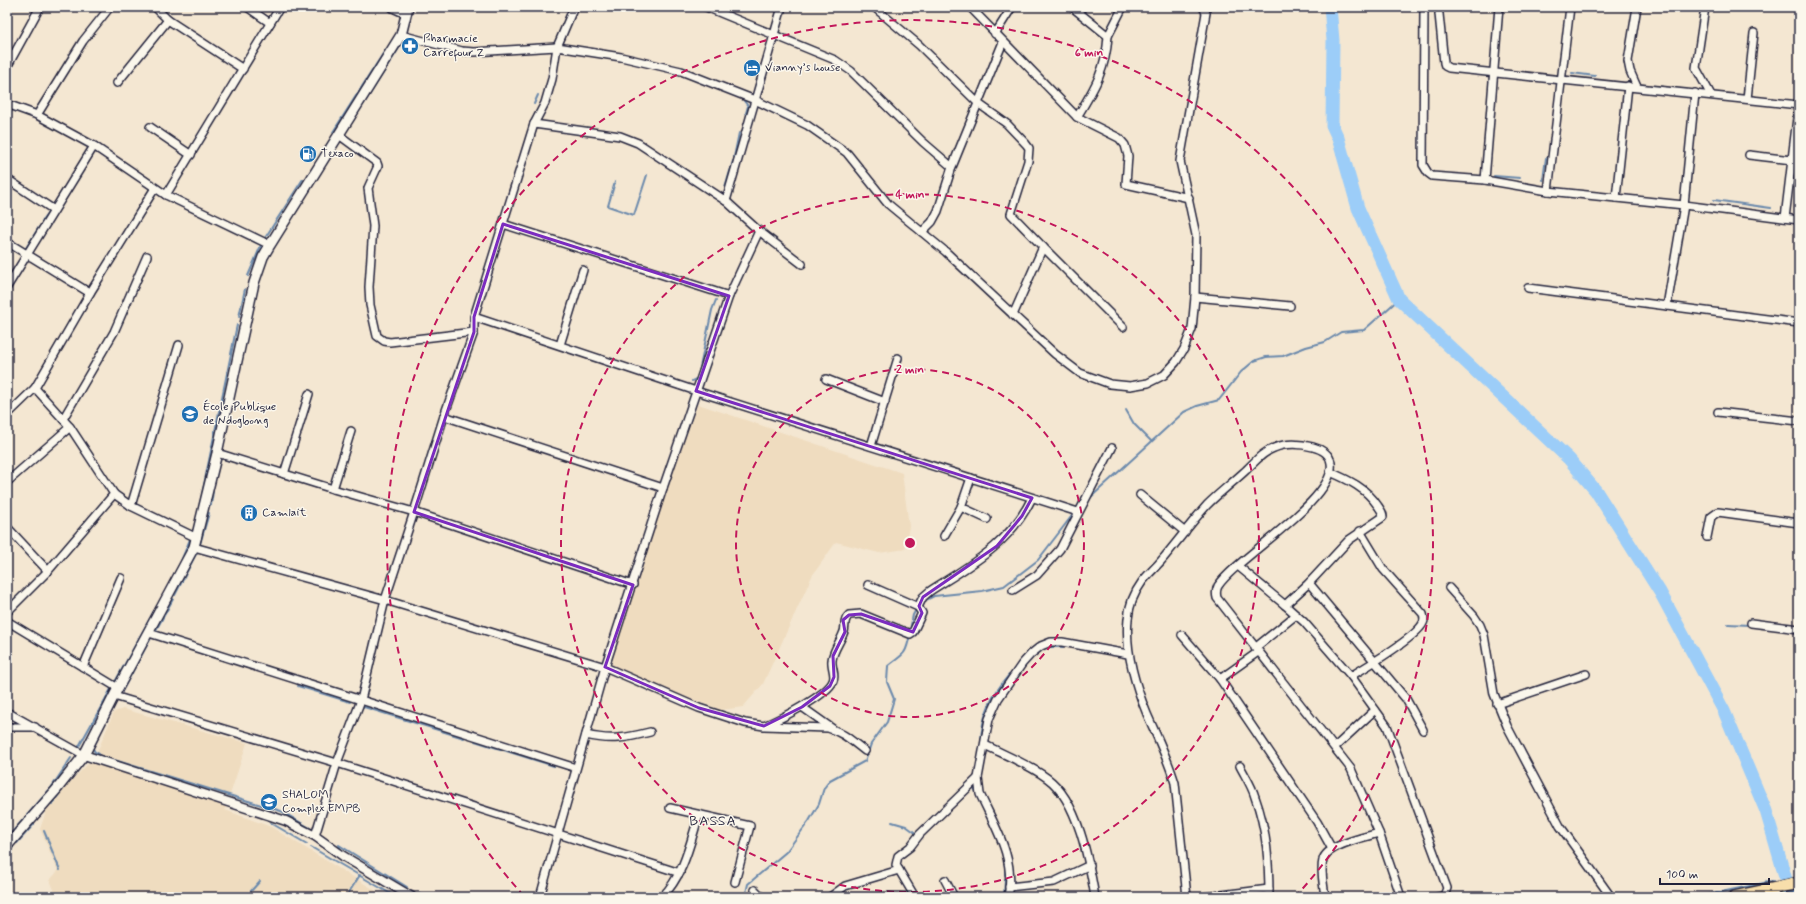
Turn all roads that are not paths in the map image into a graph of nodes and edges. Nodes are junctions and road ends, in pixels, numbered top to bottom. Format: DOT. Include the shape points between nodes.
graph roads {
  1 [pos="40,7"];
  2 [pos="110,7"];
  3 [pos="155,7"];
  4 [pos="247,7"];
  5 [pos="280,7"];
  6 [pos="393,7"];
  7 [pos="574,7"];
  8 [pos="706,7"];
  9 [pos="782,7"];
  10 [pos="874,7"];
  11 [pos="970,7"];
  12 [pos="1012,7"];
  13 [pos="1072,7"];
  14 [pos="1123,7"];
  15 [pos="1203,7"];
  16 [pos="1424,7"];
  17 [pos="1499,7"];
  18 [pos="1570,7"];
  19 [pos="1637,7"];
  20 [pos="1705,7"];
  21 [pos="407,10"];
  22 [pos="1439,14"];
  23 [pos="168,20"];
  24 [pos="270,23"];
  25 [pos="1754,33"];
  26 [pos="774,34"];
  27 [pos="995,34"];
  28 [pos="401,35"];
  29 [pos="1108,36"];
  30 [pos="1003,42"];
  31 [pos="557,47"];
  32 [pos="7,67"];
  33 [pos="243,69"];
  34 [pos="1495,72"];
  35 [pos="1562,79"];
  36 [pos="118,83"];
  37 [pos="1628,86"];
  38 [pos="1636,87"];
  39 [pos="1695,93"];
  40 [pos="1711,95"];
  41 [pos="1747,99"];
  42 [pos="755,100"];
  43 [pos="1799,103"];
  44 [pos="7,104"];
  45 [pos="979,104"];
  46 [pos="37,115"];
  47 [pos="1077,117"];
  48 [pos="534,124"];
  49 [pos="150,127"];
  50 [pos="339,135"];
  51 [pos="94,146"];
  52 [pos="191,155"];
  53 [pos="1749,155"];
  54 [pos="1792,160"];
  55 [pos="952,166"];
  56 [pos="7,179"];
  57 [pos="1485,180"];
  58 [pos="155,188"];
  59 [pos="1548,191"];
  60 [pos="166,195"];
  61 [pos="1189,198"];
  62 [pos="1616,198"];
  63 [pos="726,201"];
  64 [pos="1684,205"];
  65 [pos="54,210"];
  66 [pos="1785,218"];
  67 [pos="1799,220"];
  68 [pos="503,224"];
  69 [pos="759,231"];
  70 [pos="922,232"];
  71 [pos="7,242"];
  72 [pos="270,245"];
  73 [pos="1043,247"];
  74 [pos="27,254"];
  75 [pos="147,256"];
  76 [pos="802,264"];
  77 [pos="583,270"];
  78 [pos="7,287"];
  79 [pos="1528,288"];
  80 [pos="90,293"];
  81 [pos="729,296"];
  82 [pos="1195,297"];
  83 [pos="1290,306"];
  84 [pos="1667,306"];
  85 [pos="1013,315"];
  86 [pos="474,317"];
  87 [pos="1799,323"];
  88 [pos="1124,326"];
  89 [pos="474,332"];
  90 [pos="180,345"];
  91 [pos="560,346"];
  92 [pos="898,358"];
  93 [pos="826,379"];
  94 [pos="34,388"];
  95 [pos="696,391"];
  96 [pos="309,394"];
  97 [pos="885,402"];
  98 [pos="1718,412"];
  99 [pos="7,415"];
  100 [pos="444,416"];
  101 [pos="63,419"];
  102 [pos="1799,421"];
  103 [pos="70,427"];
  104 [pos="351,431"];
  105 [pos="870,446"];
  106 [pos="1112,448"];
  107 [pos="217,453"];
  108 [pos="1330,472"];
  109 [pos="284,474"];
  110 [pos="971,478"];
  111 [pos="7,482"];
  112 [pos="663,488"];
  113 [pos="333,489"];
  114 [pos="114,494"];
  115 [pos="1140,495"];
  116 [pos="1032,498"];
  117 [pos="131,506"];
  118 [pos="961,507"];
  119 [pos="414,512"];
  120 [pos="1078,512"];
  121 [pos="986,519"];
  122 [pos="1799,523"];
  123 [pos="7,527"];
  124 [pos="1360,531"];
  125 [pos="1185,532"];
  126 [pos="944,536"];
  127 [pos="1707,537"];
  128 [pos="196,542"];
  129 [pos="1238,566"];
  130 [pos="48,571"];
  131 [pos="122,578"];
  132 [pos="1309,583"];
  133 [pos="633,585"];
  134 [pos="868,585"];
  135 [pos="1449,588"];
  136 [pos="1013,590"];
  137 [pos="385,600"];
  138 [pos="1285,605"];
  139 [pos="918,607"];
  140 [pos="7,612"];
  141 [pos="1296,615"];
  142 [pos="7,621"];
  143 [pos="1751,623"];
  144 [pos="1799,629"];
  145 [pos="149,633"];
  146 [pos="1182,634"];
  147 [pos="1257,650"];
  148 [pos="1128,654"];
  149 [pos="1375,661"];
  150 [pos="83,667"];
  151 [pos="605,667"];
  152 [pos="1586,674"];
  153 [pos="1351,676"];
  154 [pos="1220,679"];
  155 [pos="116,692"];
  156 [pos="361,700"];
  157 [pos="1497,704"];
  158 [pos="802,707"];
  159 [pos="1375,710"];
  160 [pos="7,712"];
  161 [pos="764,726"];
  162 [pos="7,727"];
  163 [pos="35,727"];
  164 [pos="1423,730"];
  165 [pos="650,732"];
  166 [pos="843,734"];
  167 [pos="586,735"];
  168 [pos="985,745"];
  169 [pos="1335,747"];
  170 [pos="865,751"];
  171 [pos="84,755"];
  172 [pos="338,763"];
  173 [pos="1240,766"];
  174 [pos="576,768"];
  175 [pos="978,778"];
  176 [pos="670,808"];
  177 [pos="699,814"];
  178 [pos="1379,833"];
  179 [pos="558,835"];
  180 [pos="315,836"];
  181 [pos="7,846"];
  182 [pos="1332,848"];
  183 [pos="1090,865"];
  184 [pos="899,870"];
  185 [pos="680,873"];
  186 [pos="945,880"];
  187 [pos="735,882"];
  188 [pos="1798,883"];
  189 [pos="1009,887"];
  190 [pos="1269,889"];
  191 [pos="755,890"];
  192 [pos="1777,891"];
  193 [pos="412,897"];
  194 [pos="540,897"];
  195 [pos="662,897"];
  196 [pos="762,897"];
  197 [pos="830,897"];
  198 [pos="915,897"];
  199 [pos="954,897"];
  200 [pos="1008,897"];
  201 [pos="1096,897"];
  202 [pos="1187,897"];
  203 [pos="1205,897"];
  204 [pos="1269,897"];
  205 [pos="1325,897"];
  206 [pos="1401,897"];
  207 [pos="1438,897"];
  208 [pos="1610,897"];
  209 [pos="1734,897"];
  1 -- 32 [label="street"];
  2 -- 46 [label="street" via="83,41"];
  3 -- 23 [label="street"];
  4 -- 24 [label="street"];
  5 -- 24 [label="street"];
  6 -- 21 [label="main road"];
  7 -- 31 [label="street"];
  8 -- 26 [label="street"];
  9 -- 26 [label="street"];
  10 -- 45 [label="street" via="919,45"];
  11 -- 27 [label="street"];
  12 -- 27 [label="street"];
  13 -- 29 [label="street"];
  14 -- 29 [label="street"];
  15 -- 61 [label="street" via="1206,13 1180,161"];
  16 -- 57 [label="street" via="1423,165 1432,176"];
  17 -- 34 [label="street"];
  18 -- 35 [label="street"];
  19 -- 38 [label="street" via="1628,61"];
  20 -- 40 [label="street" via="1696,68"];
  21 -- 28 [label="main road"];
  22 -- 34 [label="street" via="1445,66"];
  23 -- 33 [label="street"];
  23 -- 36 [label="street"];
  24 -- 33 [label="street"];
  25 -- 41 [label="street"];
  26 -- 42 [label="street"];
  26 -- 55 [label="street" via="831,58 851,70 923,142"];
  27 -- 30 [label="street"];
  28 -- 31 [label="street" via="474,52"];
  28 -- 50 [label="main road"];
  29 -- 47 [label="street" via="1107,54 1098,80"];
  30 -- 45 [label="street"];
  30 -- 47 [label="street"];
  31 -- 42 [label="street" via="621,56 681,72"];
  31 -- 48 [label="street" via="552,79"];
  33 -- 52 [label="street"];
  34 -- 35 [label="street"];
  34 -- 57 [label="street"];
  35 -- 37 [label="street"];
  35 -- 59 [label="street"];
  37 -- 38 [label="street"];
  37 -- 62 [label="street"];
  38 -- 39 [label="street"];
  39 -- 40 [label="street"];
  39 -- 64 [label="street"];
  40 -- 41 [label="street"];
  41 -- 43 [label="street"];
  42 -- 63 [label="street"];
  42 -- 70 [label="street" via="807,125 847,152 888,204"];
  43 -- 54 [label="street"];
  44 -- 46 [label="street"];
  45 -- 55 [label="street"];
  45 -- 73 [label="street" via="1007,124 1029,148 1028,161 1011,214"];
  46 -- 51 [label="street"];
  47 -- 61 [label="street" via="1120,138 1125,145 1128,165 1126,184"];
  48 -- 63 [label="street" via="628,138 638,142"];
  48 -- 68 [label="street"];
  49 -- 52 [label="street"];
  50 -- 72 [label="main road"];
  50 -- 89 [label="street" via="378,166 368,188 373,226 370,305 377,336 390,342"];
  51 -- 58 [label="street"];
  51 -- 65 [label="street"];
  52 -- 60 [label="street"];
  53 -- 54 [label="street"];
  54 -- 66 [label="street"];
  55 -- 70 [label="street" via="935,218"];
  56 -- 65 [label="street"];
  57 -- 59 [label="street"];
  58 -- 60 [label="street"];
  58 -- 80 [label="street"];
  59 -- 62 [label="street"];
  60 -- 72 [label="street"];
  61 -- 82 [label="street" via="1196,235"];
  62 -- 64 [label="street"];
  63 -- 69 [label="street"];
  64 -- 66 [label="street"];
  64 -- 84 [label="street"];
  65 -- 74 [label="street"];
  66 -- 67 [label="street"];
  68 -- 81 [label="street"];
  68 -- 86 [label="street"];
  69 -- 76 [label="street"];
  69 -- 81 [label="street"];
  70 -- 85 [label="street"];
  71 -- 74 [label="street"];
  72 -- 107 [label="main road" via="254,283"];
  73 -- 85 [label="street"];
  73 -- 88 [label="street"];
  74 -- 78 [label="street"];
  74 -- 80 [label="street"];
  75 -- 101 [label="street" via="114,332"];
  77 -- 91 [label="street"];
  79 -- 84 [label="street"];
  80 -- 94 [label="street"];
  81 -- 95 [label="street"];
  82 -- 83 [label="street"];
  82 -- 85 [label="street" via="1192,329 1176,362 1164,375 1148,383 1130,386 1110,384 1080,373"];
  84 -- 87 [label="street"];
  86 -- 89 [label="street"];
  86 -- 91 [label="street"];
  89 -- 100 [label="street"];
  90 -- 117 [label="street"];
  91 -- 95 [label="street"];
  92 -- 97 [label="street"];
  93 -- 97 [label="street"];
  94 -- 99 [label="street"];
  94 -- 101 [label="street"];
  95 -- 105 [label="street"];
  95 -- 112 [label="street"];
  96 -- 109 [label="street"];
  97 -- 105 [label="street"];
  98 -- 102 [label="street"];
  100 -- 112 [label="street"];
  100 -- 119 [label="street"];
  101 -- 103 [label="street"];
  103 -- 111 [label="street"];
  103 -- 114 [label="street"];
  104 -- 113 [label="street"];
  105 -- 110 [label="street"];
  106 -- 120 [label="street"];
  107 -- 109 [label="street"];
  107 -- 128 [label="main road"];
  108 -- 124 [label="street" via="1362,488 1373,497 1383,513 1382,519"];
  108 -- 125 [label="street" via="1328,456 1319,449 1305,445 1274,448 1262,455 1209,504"];
  108 -- 129 [label="street" via="1314,499 1281,531"];
  109 -- 113 [label="street"];
  110 -- 116 [label="street"];
  110 -- 118 [label="street"];
  112 -- 133 [label="street"];
  113 -- 119 [label="street"];
  114 -- 117 [label="street"];
  114 -- 130 [label="street"];
  115 -- 125 [label="street"];
  116 -- 120 [label="street"];
  116 -- 139 [label="street" via="1022,516 997,546 930,591"];
  117 -- 128 [label="street"];
  118 -- 121 [label="street"];
  118 -- 126 [label="street"];
  119 -- 133 [label="street"];
  119 -- 137 [label="street"];
  120 -- 136 [label="street" via="1068,535 1055,554 1036,575"];
  122 -- 127 [label="street" via="1718,512 1713,513 1711,517"];
  123 -- 130 [label="street"];
  124 -- 132 [label="street" via="1343,545"];
  124 -- 149 [label="street" via="1383,569 1423,614 1424,619 1423,624 1414,633"];
  125 -- 148 [label="street" via="1141,582 1132,599 1128,620"];
  128 -- 137 [label="street"];
  128 -- 145 [label="main road"];
  129 -- 138 [label="street"];
  129 -- 147 [label="street" via="1218,586 1216,592"];
  130 -- 140 [label="street"];
  131 -- 150 [label="street"];
  132 -- 138 [label="street"];
  132 -- 149 [label="street"];
  133 -- 151 [label="street"];
  134 -- 139 [label="street"];
  135 -- 157 [label="street" via="1480,625"];
  137 -- 151 [label="street"];
  137 -- 156 [label="street"];
  138 -- 141 [label="street"];
  139 -- 158 [label="street" via="922,613 912,633 861,614 849,615 844,621 845,632 832,660 833,682"];
  141 -- 147 [label="street"];
  141 -- 153 [label="street"];
  142 -- 150 [label="street"];
  143 -- 144 [label="street"];
  145 -- 155 [label="main road"];
  145 -- 156 [label="street"];
  146 -- 154 [label="street"];
  147 -- 154 [label="street"];
  147 -- 169 [label="street"];
  148 -- 168 [label="street" via="1062,642 1051,642 1041,646 1022,664 992,709"];
  148 -- 202 [label="street" via="1146,712 1171,767 1175,783"];
  149 -- 153 [label="street"];
  149 -- 164 [label="street" via="1406,698"];
  150 -- 155 [label="street"];
  151 -- 161 [label="street" via="699,708 745,723"];
  151 -- 167 [label="street"];
  152 -- 157 [label="street"];
  153 -- 159 [label="street"];
  154 -- 182 [label="street" via="1318,822"];
  155 -- 171 [label="main road"];
  155 -- 172 [label="street"];
  156 -- 172 [label="street"];
  156 -- 174 [label="street"];
  157 -- 208 [label="street" via="1560,826"];
  158 -- 161 [label="street"];
  158 -- 166 [label="street"];
  159 -- 169 [label="street"];
  159 -- 207 [label="street" via="1392,738 1447,888 1444,896"];
  160 -- 163 [label="street"];
  161 -- 166 [label="street" via="828,728"];
  162 -- 163 [label="street"];
  163 -- 171 [label="street"];
  165 -- 167 [label="street" via="619,739 602,739"];
  166 -- 170 [label="street"];
  167 -- 174 [label="street"];
  168 -- 175 [label="street"];
  168 -- 183 [label="street" via="1048,779 1062,794 1075,817"];
  169 -- 178 [label="street" via="1358,780"];
  171 -- 180 [label="street" via="276,818"];
  171 -- 181 [label="main road"];
  172 -- 179 [label="street"];
  172 -- 180 [label="street"];
  173 -- 190 [label="street" via="1255,795 1264,824"];
  174 -- 179 [label="street"];
  175 -- 184 [label="street" via="898,856 896,865"];
  175 -- 189 [label="street" via="980,794 1003,840"];
  176 -- 177 [label="street"];
  177 -- 185 [label="street"];
  177 -- 187 [label="street" via="750,826"];
  178 -- 182 [label="street"];
  178 -- 206 [label="street"];
  179 -- 185 [label="street"];
  179 -- 194 [label="street"];
  180 -- 193 [label="street" via="343,856"];
  182 -- 205 [label="street" via="1323,859"];
  183 -- 189 [label="street" via="1046,884"];
  183 -- 201 [label="street"];
  184 -- 197 [label="street" via="845,886"];
  184 -- 198 [label="street"];
  185 -- 195 [label="street"];
  186 -- 199 [label="street"];
  188 -- 192 [label="main road"];
  189 -- 200 [label="street"];
  190 -- 203 [label="street"];
  190 -- 204 [label="street"];
  191 -- 196 [label="street"];
  192 -- 209 [label="main road"];
}
